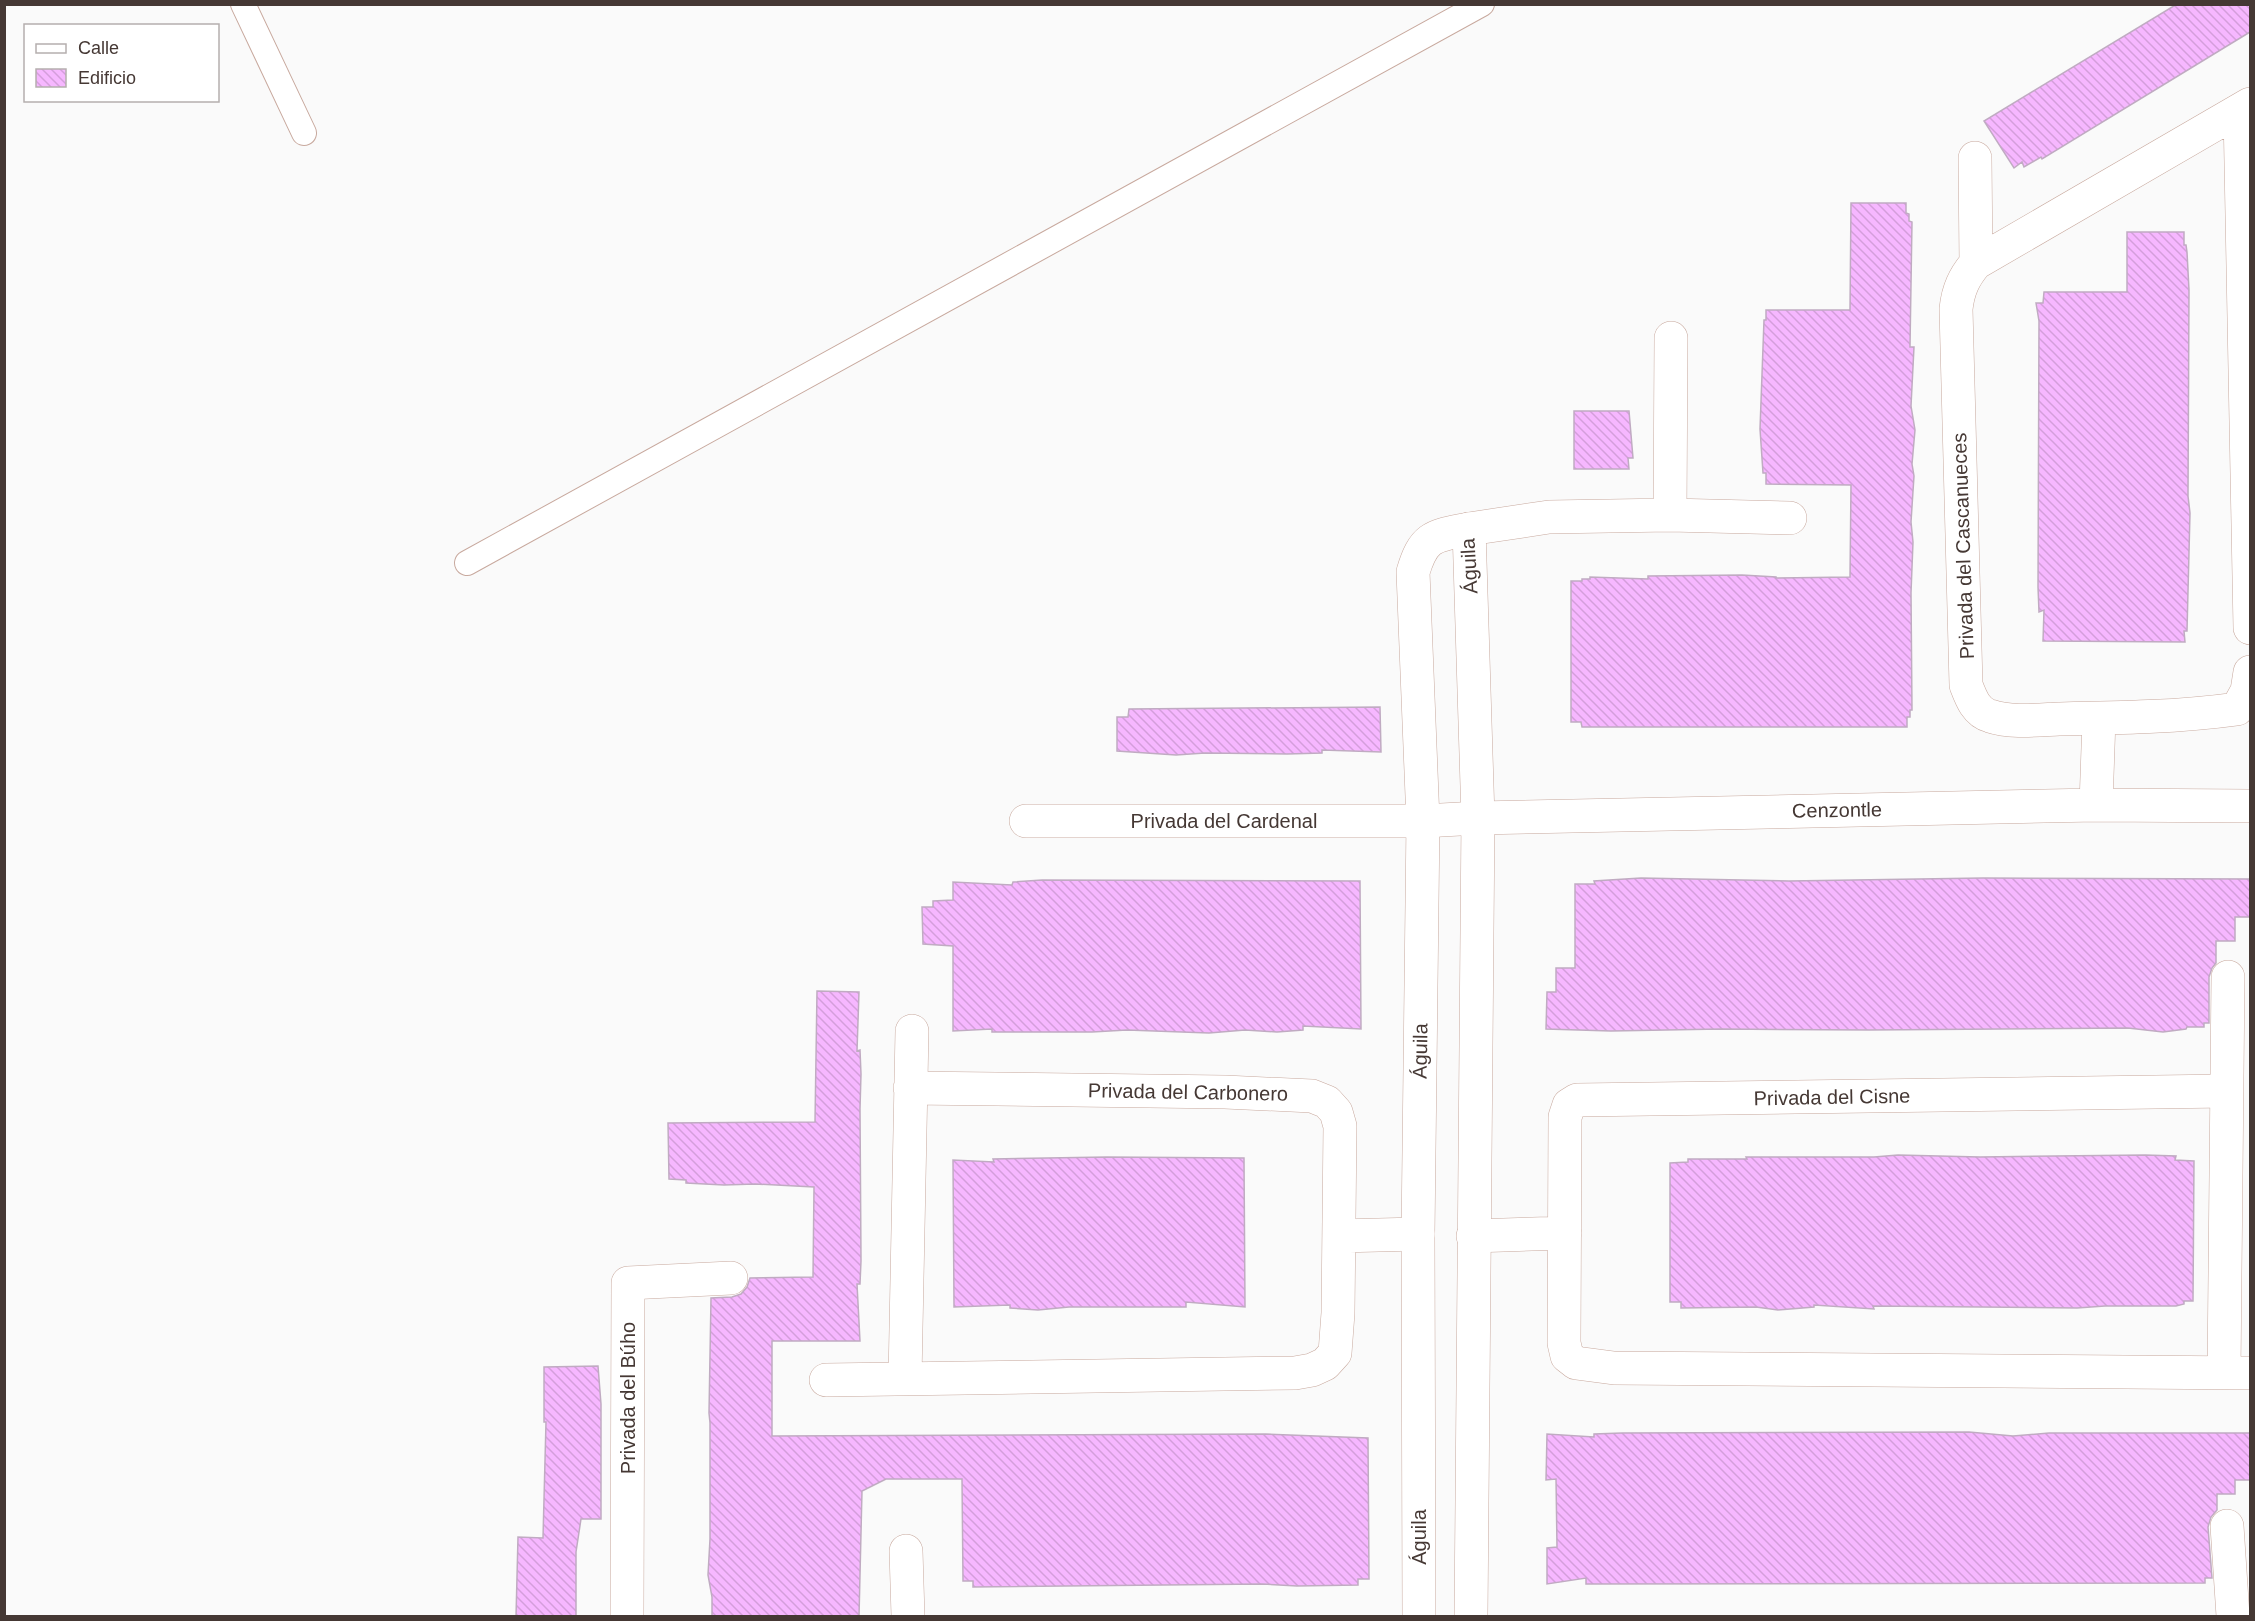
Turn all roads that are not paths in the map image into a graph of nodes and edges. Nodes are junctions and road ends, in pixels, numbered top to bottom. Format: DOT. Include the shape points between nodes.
graph roads {
  1 [pos="243,4"];
  2 [pos="1482,4"];
  3 [pos="2245,108"];
  4 [pos="304,133"];
  5 [pos="1975,158"];
  6 [pos="1976,263"];
  7 [pos="1671,338"];
  8 [pos="1670,515"];
  9 [pos="1791,518"];
  10 [pos="1469,529"];
  11 [pos="467,563"];
  12 [pos="2250,628"];
  13 [pos="2250,672"];
  14 [pos="2099,719"];
  15 [pos="2096,805"];
  16 [pos="2250,806"];
  17 [pos="1478,818"];
  18 [pos="1026,821"];
  19 [pos="1423,821"];
  20 [pos="2228,977"];
  21 [pos="912,1031"];
  22 [pos="910,1088"];
  23 [pos="2226,1091"];
  24 [pos="1565,1233"];
  25 [pos="1418,1234"];
  26 [pos="1339,1236"];
  27 [pos="1473,1236"];
  28 [pos="731,1278"];
  29 [pos="2237,1373"];
  30 [pos="905,1378"];
  31 [pos="826,1380"];
  32 [pos="2227,1526"];
  33 [pos="906,1551"];
  34 [pos="627,1617"];
  35 [pos="908,1617"];
  36 [pos="1419,1617"];
  37 [pos="1470,1617"];
  38 [pos="2233,1617"];
  1 -- 4 [label="lane"];
  2 -- 11 [label="lane"];
  3 -- 6 [label="street, Privada del Cascanueces"];
  3 -- 12 [label="street, Privada del Cascanueces"];
  5 -- 6 [label="street"];
  6 -- 14 [label="street, Privada del Cascanueces" via="1958,291 1956,309 1966,685 1974,704 1988,716 2006,720"];
  7 -- 8 [label="street"];
  8 -- 9 [label="street"];
  8 -- 10 [label="street" via="1549,517"];
  10 -- 17 [label="street, Águila"];
  10 -- 19 [label="street, Águila" via="1435,536 1419,551 1413,572"];
  13 -- 14 [label="street, Privada del Cascanueces" via="2247,691 2237,709"];
  14 -- 15 [label="street"];
  15 -- 16 [label="street, Cenzontle"];
  15 -- 17 [label="street, Cenzontle"];
  17 -- 19 [label="street, Cenzontle"];
  17 -- 27 [label="street, Águila"];
  18 -- 19 [label="street, Privada del Cardenal"];
  19 -- 25 [label="street, Águila"];
  20 -- 23 [label="street, Privada del Cisne"];
  21 -- 22 [label="street"];
  22 -- 26 [label="street, Privada del Carbonero" via="1312,1096 1327,1102 1336,1112 1340,1126"];
  22 -- 30 [label="street"];
  23 -- 24 [label="street, Privada del Cisne" via="1577,1100 1569,1105 1565,1117"];
  23 -- 29 [label="street, Privada del Cisne"];
  24 -- 27 [label="street"];
  24 -- 29 [label="street, Privada del Cisne" via="1564,1343 1567,1356 1590,1366"];
  25 -- 26 [label="street"];
  25 -- 36 [label="street, Águila"];
  26 -- 30 [label="street, Privada del Carbonero" via="1335,1353 1325,1365 1312,1370"];
  27 -- 37 [label="street, Águila"];
  28 -- 34 [label="street, Privada del Búho" via="628,1283"];
  30 -- 31 [label="street, Privada del Carbonero"];
  32 -- 38 [label="street"];
  33 -- 35 [label="street"];
}
